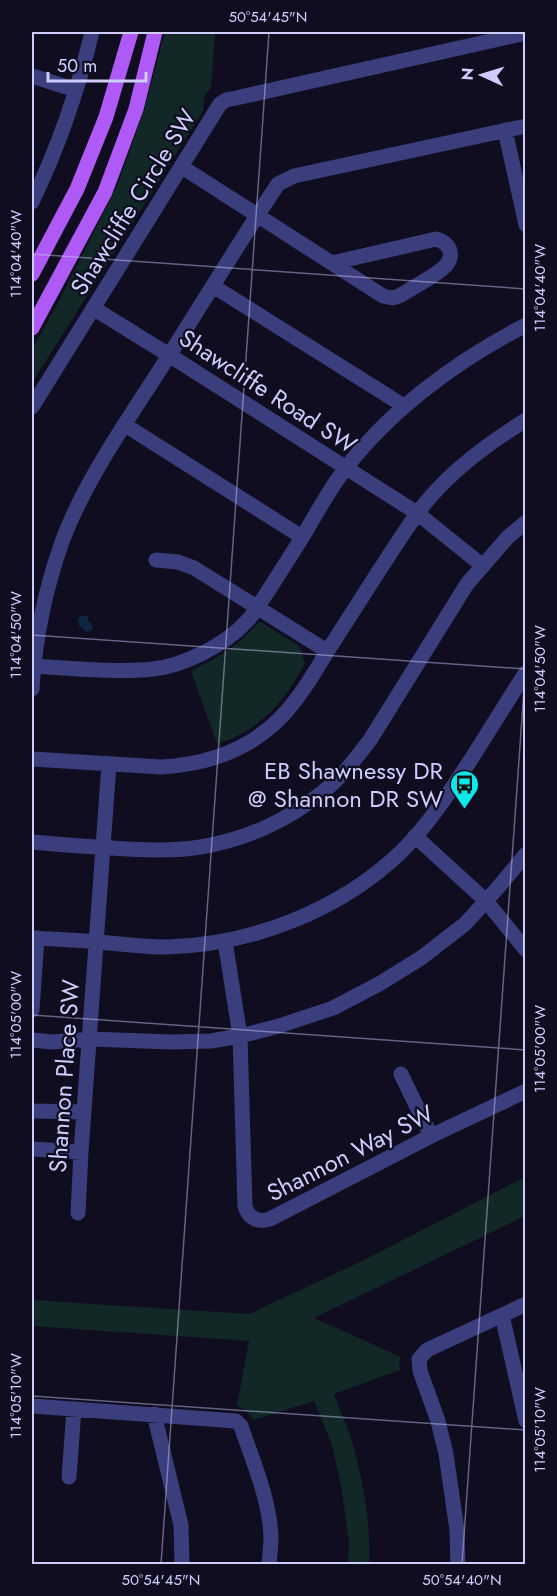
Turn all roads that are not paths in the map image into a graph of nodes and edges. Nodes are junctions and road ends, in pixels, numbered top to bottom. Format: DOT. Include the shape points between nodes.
graph roads {
  1 [pos="92,32"];
  2 [pos="131,32"];
  3 [pos="155,32"];
  4 [pos="520,33"];
  5 [pos="32,76"];
  6 [pos="76,90"];
  7 [pos="525,126"];
  8 [pos="505,130"];
  9 [pos="182,167"];
  10 [pos="32,202"];
  11 [pos="257,216"];
  12 [pos="525,225"];
  13 [pos="332,263"];
  14 [pos="32,274"];
  15 [pos="213,286"];
  16 [pos="93,308"];
  17 [pos="525,326"];
  18 [pos="32,328"];
  19 [pos="170,355"];
  20 [pos="404,406"];
  21 [pos="32,407"];
  22 [pos="525,420"];
  23 [pos="125,425"];
  24 [pos="347,468"];
  25 [pos="417,513"];
  26 [pos="525,522"];
  27 [pos="302,537"];
  28 [pos="156,560"];
  29 [pos="483,566"];
  30 [pos="257,608"];
  31 [pos="327,651"];
  32 [pos="33,666"];
  33 [pos="525,672"];
  34 [pos="32,689"];
  35 [pos="32,759"];
  36 [pos="109,764"];
  37 [pos="415,836"];
  38 [pos="32,842"];
  39 [pos="102,848"];
  40 [pos="525,854"];
  41 [pos="486,901"];
  42 [pos="34,938"];
  43 [pos="225,941"];
  44 [pos="96,942"];
  45 [pos="525,950"];
  46 [pos="32,1010"];
  47 [pos="240,1036"];
  48 [pos="90,1038"];
  49 [pos="32,1040"];
  50 [pos="401,1074"];
  51 [pos="525,1091"];
  52 [pos="32,1111"];
  53 [pos="84,1112"];
  54 [pos="431,1136"];
  55 [pos="32,1149"];
  56 [pos="81,1152"];
  57 [pos="78,1213"];
  58 [pos="525,1304"];
  59 [pos="502,1315"];
  60 [pos="32,1406"];
  61 [pos="74,1409"];
  62 [pos="154,1414"];
  63 [pos="525,1421"];
  64 [pos="69,1477"];
  65 [pos="182,1564"];
  66 [pos="269,1564"];
  67 [pos="458,1564"];
  1 -- 6 [label="street"];
  2 -- 14 [label="main road" via="106,117 77,189"];
  3 -- 18 [label="main road" via="136,109 105,192"];
  4 -- 9 [label="street, Shawcliffe Circle SW" via="226,100"];
  5 -- 6 [label="street"];
  6 -- 10 [label="street"];
  7 -- 8 [label="street"];
  8 -- 11 [label="street" via="294,176 278,184"];
  8 -- 12 [label="street"];
  9 -- 11 [label="street"];
  9 -- 16 [label="street, Shawcliffe Circle SW"];
  11 -- 13 [label="street"];
  11 -- 15 [label="street"];
  13 -- 13 [label="street" via="383,296 393,298 443,269 451,254 447,245 436,239"];
  15 -- 19 [label="street"];
  15 -- 20 [label="street"];
  16 -- 19 [label="street, Shawcliffe Road SW"];
  16 -- 21 [label="street, Shawcliffe Circle SW"];
  17 -- 20 [label="street" via="456,366"];
  19 -- 23 [label="street"];
  19 -- 24 [label="street, Shawcliffe Road SW"];
  20 -- 24 [label="street"];
  22 -- 25 [label="street" via="467,462"];
  23 -- 27 [label="street"];
  23 -- 32 [label="street" via="83,496 63,541 47,590"];
  24 -- 25 [label="street, Shawcliffe Road SW"];
  24 -- 27 [label="street"];
  25 -- 29 [label="street, Shawcliffe Road SW"];
  25 -- 31 [label="street"];
  26 -- 29 [label="street"];
  27 -- 30 [label="street"];
  28 -- 30 [label="street" via="194,568"];
  29 -- 39 [label="street" via="466,584 370,740 324,791 295,812 242,837 200,847"];
  30 -- 31 [label="street"];
  30 -- 32 [label="street" via="221,642 182,663 128,670"];
  31 -- 36 [label="street" via="283,716 235,751 178,766"];
  32 -- 34 [label="street"];
  33 -- 37 [label="street" via="449,794"];
  35 -- 36 [label="street"];
  36 -- 39 [label="street, Shannon Place SW"];
  37 -- 41 [label="street"];
  37 -- 43 [label="street" via="391,860 341,896 283,924"];
  38 -- 39 [label="street"];
  39 -- 44 [label="street, Shannon Place SW"];
  40 -- 41 [label="street"];
  41 -- 45 [label="street"];
  41 -- 47 [label="street" via="465,924 379,984 333,1008"];
  42 -- 44 [label="street"];
  42 -- 46 [label="street"];
  43 -- 44 [label="street" via="167,947"];
  43 -- 47 [label="street, Shannon Way SW"];
  44 -- 48 [label="street, Shannon Place SW"];
  47 -- 48 [label="street" via="171,1042"];
  47 -- 54 [label="street, Shannon Way SW" via="245,1206 256,1220 270,1219"];
  48 -- 49 [label="street"];
  48 -- 53 [label="street, Shannon Place SW"];
  50 -- 54 [label="street"];
  51 -- 54 [label="street, Shannon Way SW"];
  52 -- 53 [label="street"];
  53 -- 56 [label="street, Shannon Place SW"];
  55 -- 56 [label="street"];
  56 -- 57 [label="street, Shannon Place SW"];
  58 -- 59 [label="street"];
  59 -- 63 [label="street"];
  59 -- 67 [label="street" via="428,1350 418,1364 446,1454"];
  60 -- 61 [label="street"];
  61 -- 62 [label="street"];
  61 -- 64 [label="street"];
  62 -- 65 [label="street" via="181,1525"];
  62 -- 66 [label="street" via="236,1421 241,1426 259,1473 268,1512"];
}
